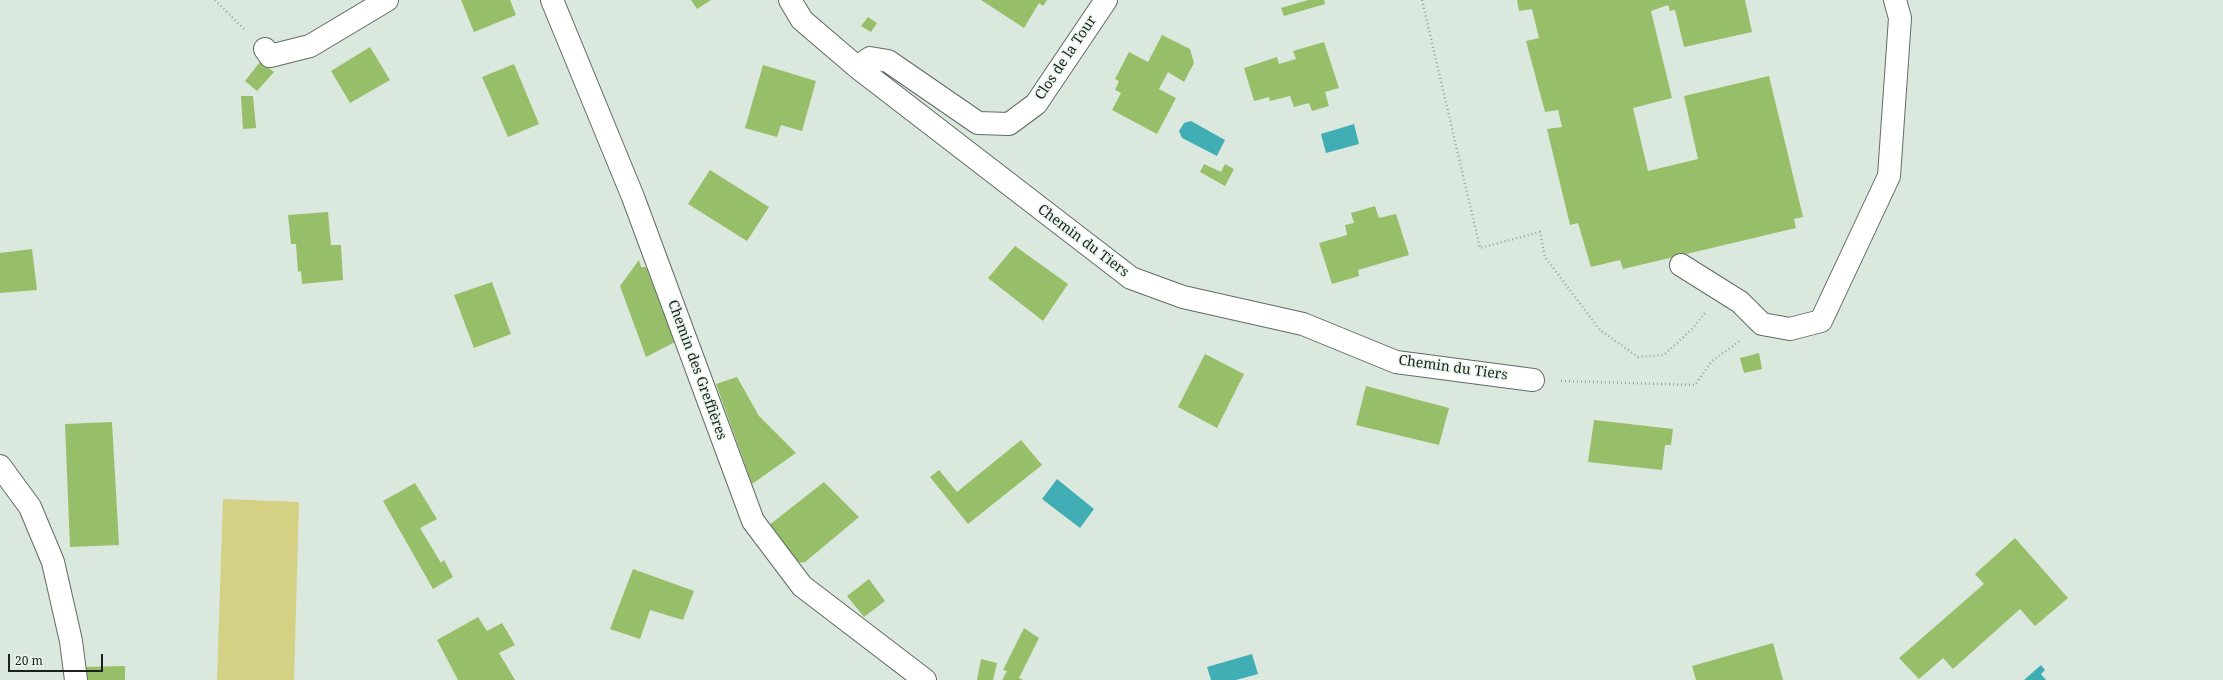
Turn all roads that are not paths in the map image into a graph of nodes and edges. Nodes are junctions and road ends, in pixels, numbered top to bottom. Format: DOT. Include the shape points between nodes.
graph roads {
  1 [pos="387,0"];
  2 [pos="552,0"];
  3 [pos="790,0"];
  4 [pos="1106,0"];
  5 [pos="1896,0"];
  6 [pos="264,48"];
  7 [pos="858,67"];
  8 [pos="1681,265"];
  9 [pos="1533,380"];
  10 [pos="0,466"];
  11 [pos="76,680"];
  12 [pos="925,680"];
  1 -- 6 [label="street" via="310,46 270,56"];
  2 -- 12 [label="street, Chemin des Greffières" via="633,197 753,521 802,586"];
  3 -- 7 [label="street, Chemin du Tiers" via="802,20"];
  4 -- 7 [label="street, Clos de la Tour" via="1036,104 1009,124 978,123 888,61 870,58"];
  5 -- 8 [label="street" via="1900,18 1889,176 1821,321 1790,329 1762,324 1740,302"];
  7 -- 9 [label="street, Chemin du Tiers" via="1130,278 1183,297 1303,324 1396,362"];
  10 -- 11 [label="street" via="30,507 53,562 71,641"];
}
